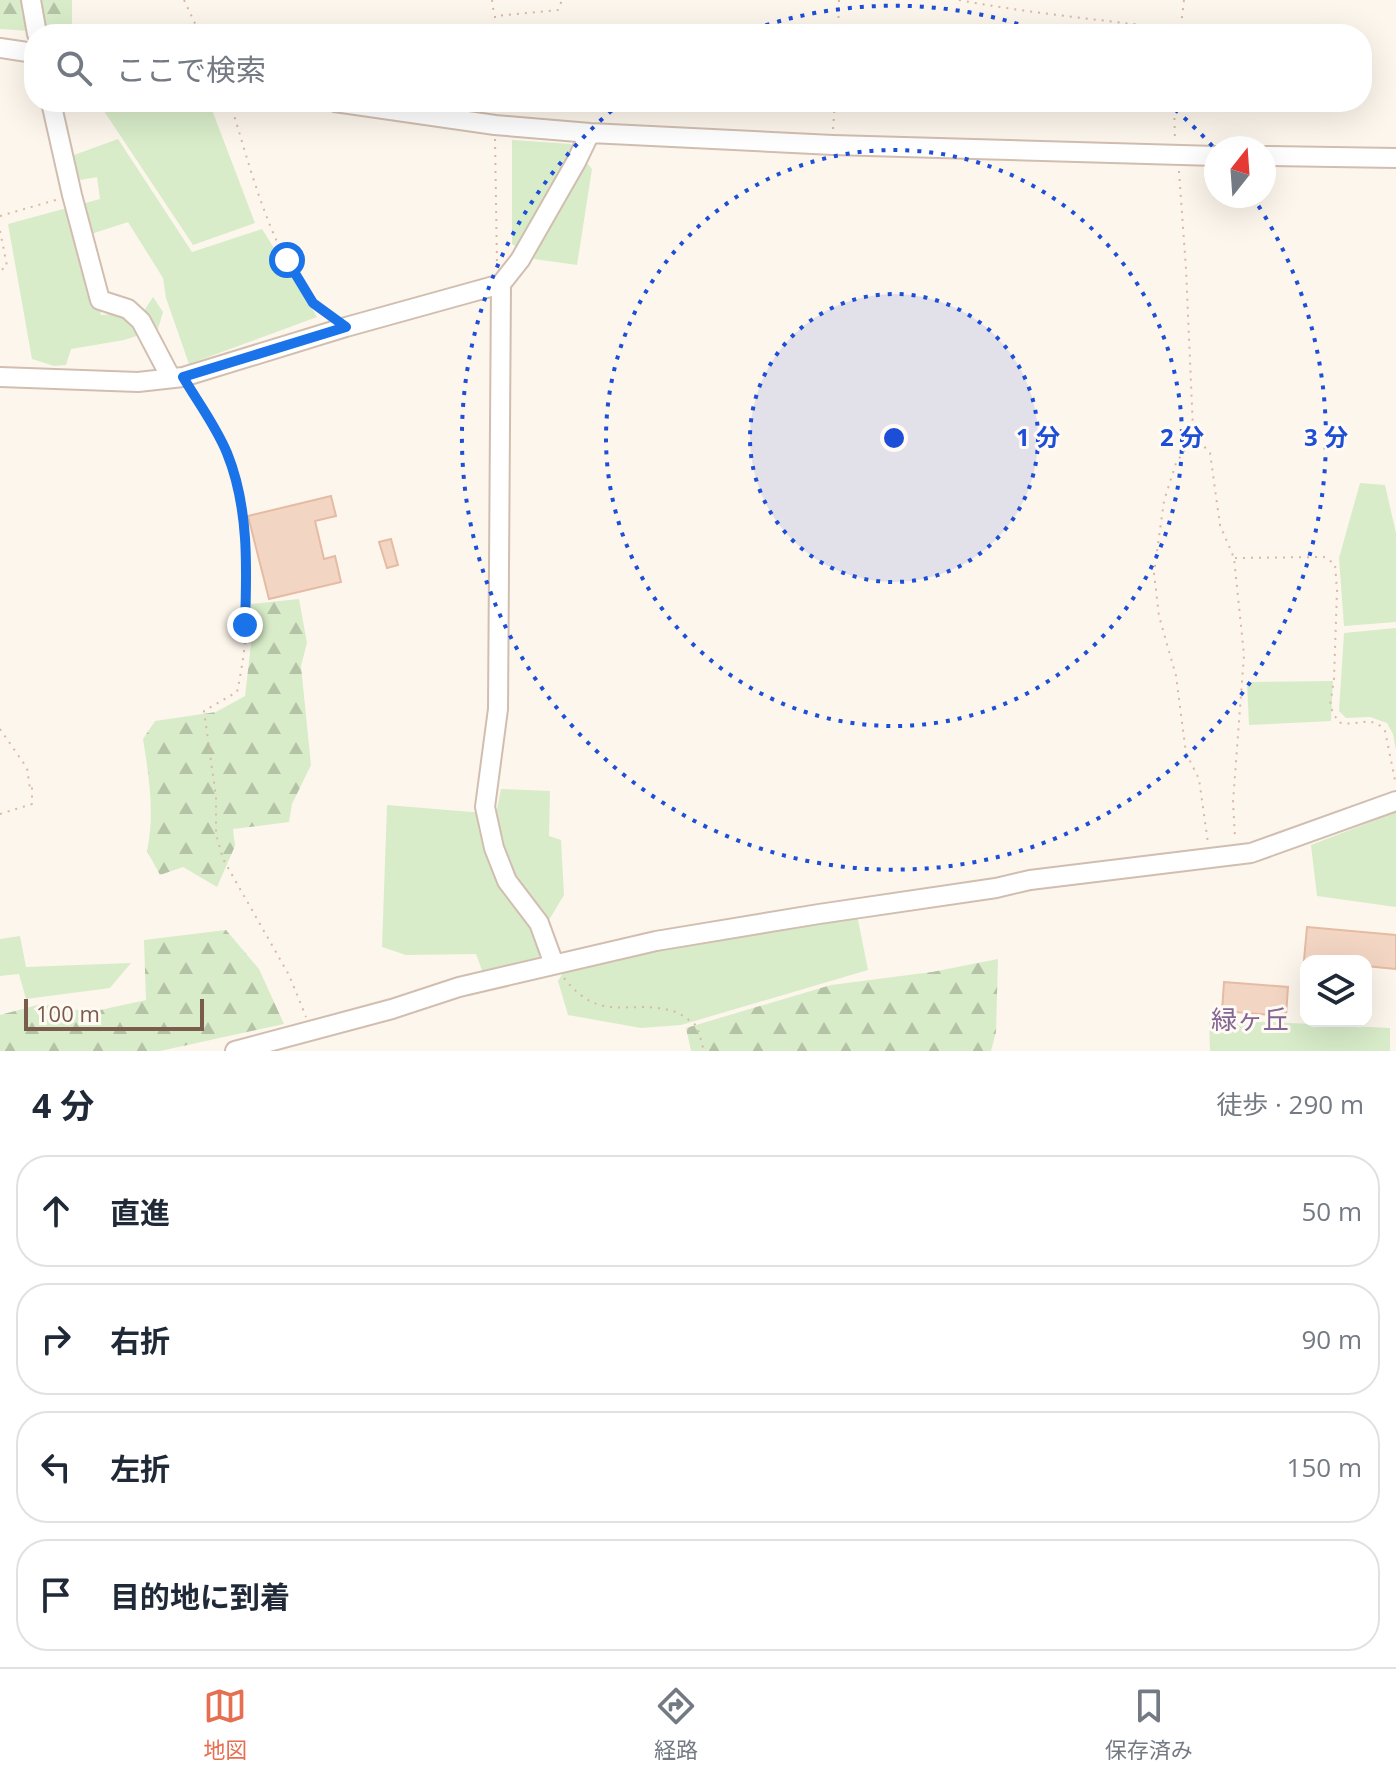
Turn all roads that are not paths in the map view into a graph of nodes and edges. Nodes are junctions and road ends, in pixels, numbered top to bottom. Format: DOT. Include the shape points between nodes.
graph roads {
  1 [pos="31,0"];
  2 [pos="35,24"];
  3 [pos="0,48"];
  4 [pos="24,52"];
  5 [pos="53,112"];
  6 [pos="405,112"];
  7 [pos="590,133"];
  8 [pos="1204,156"];
  9 [pos="1276,156"];
  10 [pos="1396,158"];
  11 [pos="501,284"];
  12 [pos="0,377"];
  13 [pos="177,378"];
  14 [pos="1396,801"];
  15 [pos="554,964"];
  16 [pos="235,1051"];
  1 -- 2 [label="street"];
  3 -- 4 [label="street"];
  5 -- 13 [label="street" via="100,300 128,309 141,321"];
  6 -- 7 [label="street"];
  7 -- 8 [label="street"];
  7 -- 11 [label="street" via="520,260"];
  9 -- 10 [label="street"];
  11 -- 13 [label="street"];
  11 -- 15 [label="street" via="498,709 485,807 507,881 539,923"];
  12 -- 13 [label="street" via="138,382"];
  14 -- 15 [label="street" via="1251,853 1030,880 656,941"];
  15 -- 16 [label="street"];
}
